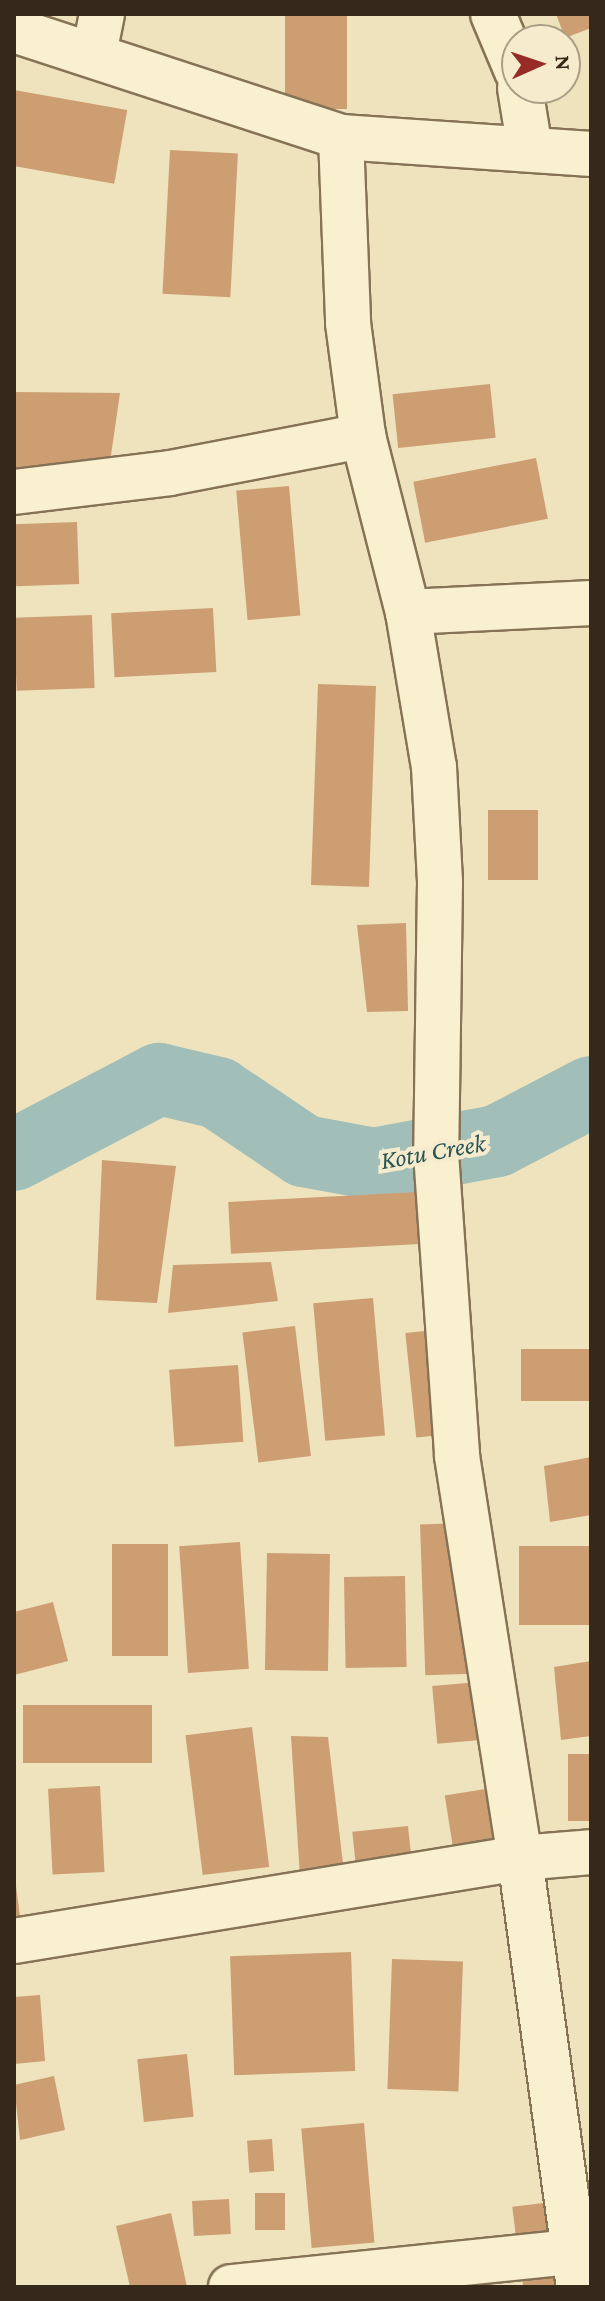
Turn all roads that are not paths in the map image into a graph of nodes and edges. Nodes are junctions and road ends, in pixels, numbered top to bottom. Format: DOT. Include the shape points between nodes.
graph roads {
  1 [pos="493,14"];
  2 [pos="14,30"];
  3 [pos="501,33"];
  4 [pos="98,34"];
  5 [pos="523,104"];
  6 [pos="341,137"];
  7 [pos="530,149"];
  8 [pos="591,154"];
  9 [pos="363,436"];
  10 [pos="14,492"];
  11 [pos="591,603"];
  12 [pos="408,612"];
  13 [pos="591,1852"];
  14 [pos="520,1858"];
  15 [pos="14,1941"];
  16 [pos="581,2263"];
  17 [pos="231,2287"];
  1 -- 3 [label="street"];
  2 -- 4 [label="street"];
  4 -- 6 [label="street"];
  5 -- 7 [label="street"];
  6 -- 7 [label="street"];
  6 -- 9 [label="street" via="348,323"];
  7 -- 8 [label="street"];
  9 -- 10 [label="street" via="170,473"];
  9 -- 12 [label="street"];
  11 -- 12 [label="street"];
  12 -- 14 [label="street" via="434,767 440,882 436,1153 457,1456"];
  13 -- 14 [label="street"];
  14 -- 15 [label="street"];
  14 -- 16 [label="street"];
  16 -- 17 [label="street"];
}
